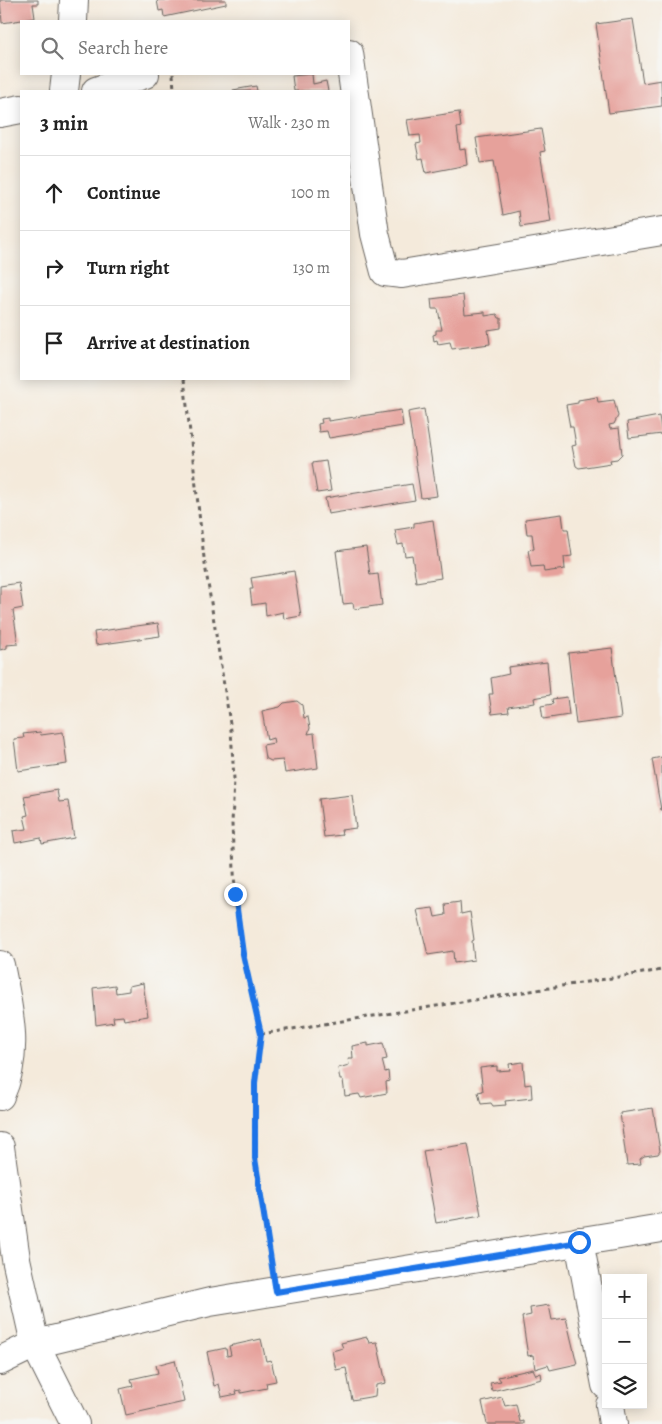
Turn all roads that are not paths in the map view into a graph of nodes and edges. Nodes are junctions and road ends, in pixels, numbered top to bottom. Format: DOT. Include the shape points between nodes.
graph roads {
  1 [pos="74,0"];
  2 [pos="73,20"];
  3 [pos="350,60"];
  4 [pos="66,75"];
  5 [pos="142,75"];
  6 [pos="64,90"];
  7 [pos="99,90"];
  8 [pos="20,110"];
  9 [pos="0,113"];
  10 [pos="662,231"];
  11 [pos="0,965"];
  12 [pos="0,1096"];
  13 [pos="0,1147"];
  14 [pos="662,1228"];
  15 [pos="579,1242"];
  16 [pos="36,1344"];
  17 [pos="0,1361"];
  18 [pos="602,1364"];
  19 [pos="611,1409"];
  20 [pos="75,1424"];
  21 [pos="613,1424"];
  1 -- 2 [label="street"];
  3 -- 10 [label="street" via="375,234 385,272 402,274"];
  4 -- 6 [label="street"];
  5 -- 7 [label="street"];
  8 -- 9 [label="street"];
  11 -- 12 [label="street" via="12,1040 9,1077"];
  13 -- 16 [label="street" via="16,1260"];
  14 -- 15 [label="street"];
  15 -- 16 [label="street" via="210,1302"];
  15 -- 18 [label="street"];
  16 -- 17 [label="street"];
  16 -- 20 [label="street"];
  19 -- 21 [label="street"];
}
